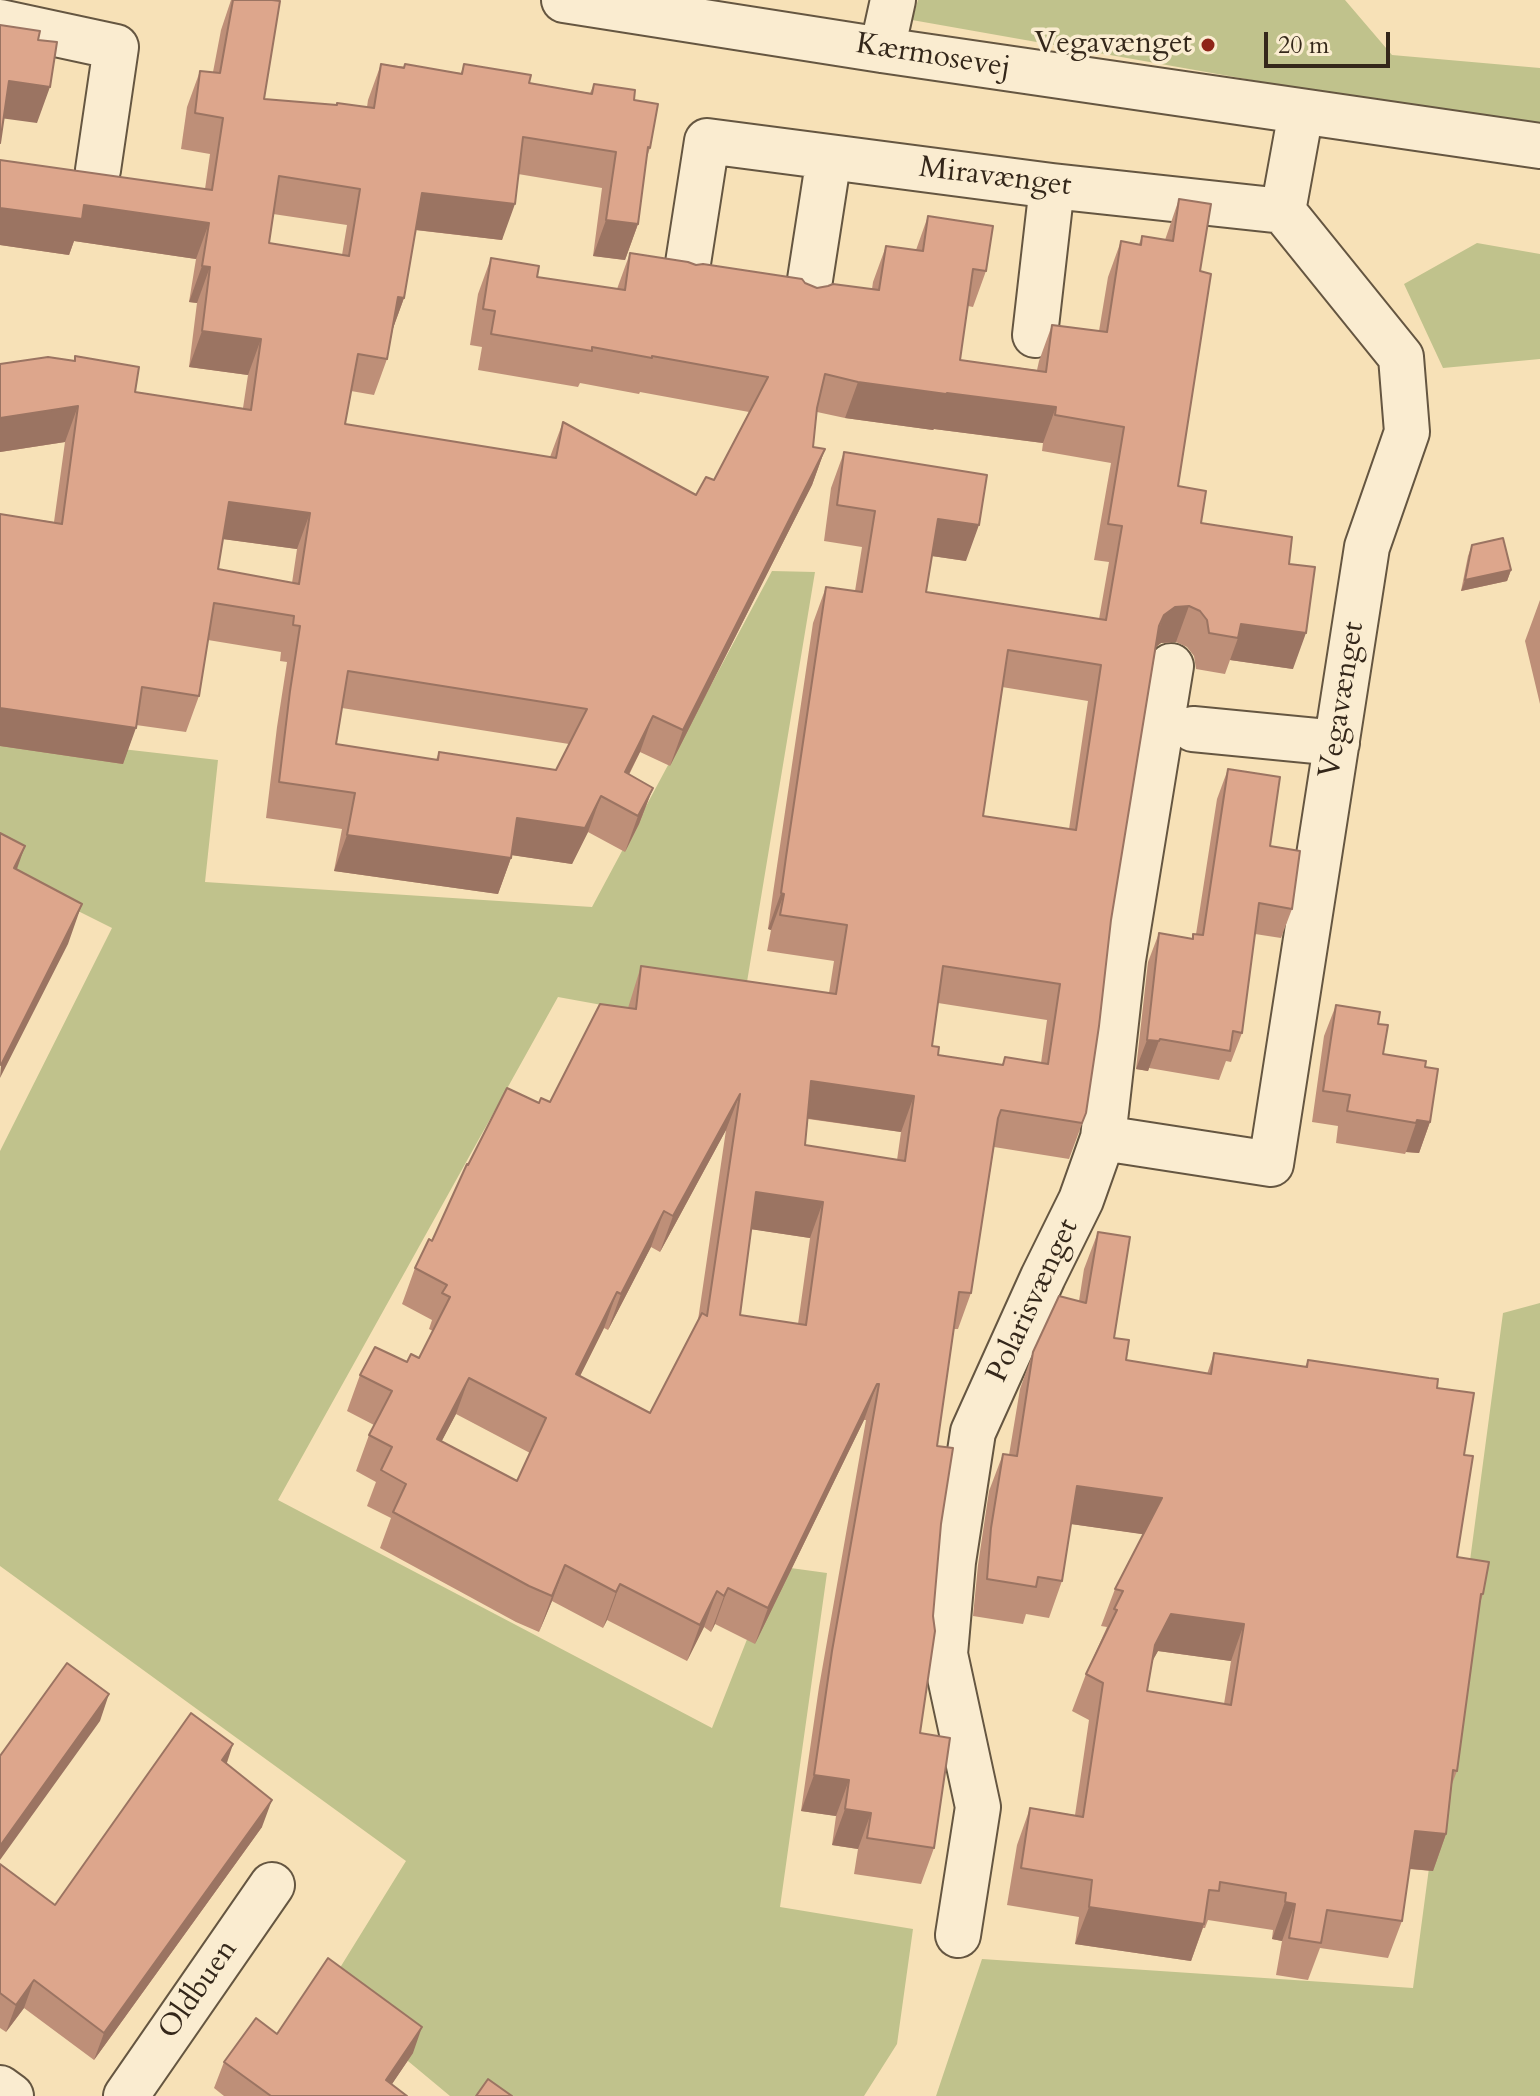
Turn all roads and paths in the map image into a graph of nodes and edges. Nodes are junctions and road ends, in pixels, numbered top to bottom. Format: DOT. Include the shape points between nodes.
graph roads {
  1 [pos="564,0"];
  2 [pos="893,0"];
  3 [pos="0,22"];
  4 [pos="882,50"];
  5 [pos="1301,112"];
  6 [pos="1540,146"];
  7 [pos="829,157"];
  8 [pos="98,170"];
  9 [pos="1052,186"];
  10 [pos="1283,211"];
  11 [pos="686,276"];
  12 [pos="807,299"];
  13 [pos="1035,335"];
  14 [pos="1171,666"];
  15 [pos="1193,729"];
  16 [pos="1337,743"];
  17 [pos="1103,1138"];
  18 [pos="272,1885"];
  19 [pos="958,1935"];
  20 [pos="0,2088"];
  21 [pos="11,2096"];
  22 [pos="126,2096"];
  1 -- 4 [label="street, Kærmosevej"];
  2 -- 4 [label="street"];
  3 -- 8 [label="street" via="116,47"];
  4 -- 5 [label="street, Kærmosevej"];
  5 -- 6 [label="street, Kærmosevej"];
  5 -- 10 [label="street"];
  7 -- 9 [label="street, Miravænget"];
  7 -- 11 [label="street, Miravænget" via="707,141"];
  7 -- 12 [label="street"];
  9 -- 10 [label="street, Miravænget"];
  9 -- 13 [label="street"];
  10 -- 16 [label="street, Vegavænget" via="1401,357 1407,432 1367,547"];
  14 -- 17 [label="street, Polarisvænget" via="1123,960"];
  15 -- 16 [label="street"];
  16 -- 17 [label="street, Vegavænget" via="1271,1164"];
  17 -- 19 [label="street, Polarisvænget" via="1081,1200 973,1432 968,1459 945,1654 978,1807"];
  18 -- 22 [label="street, Oldbuen"];
  20 -- 21 [label="street"];
}
